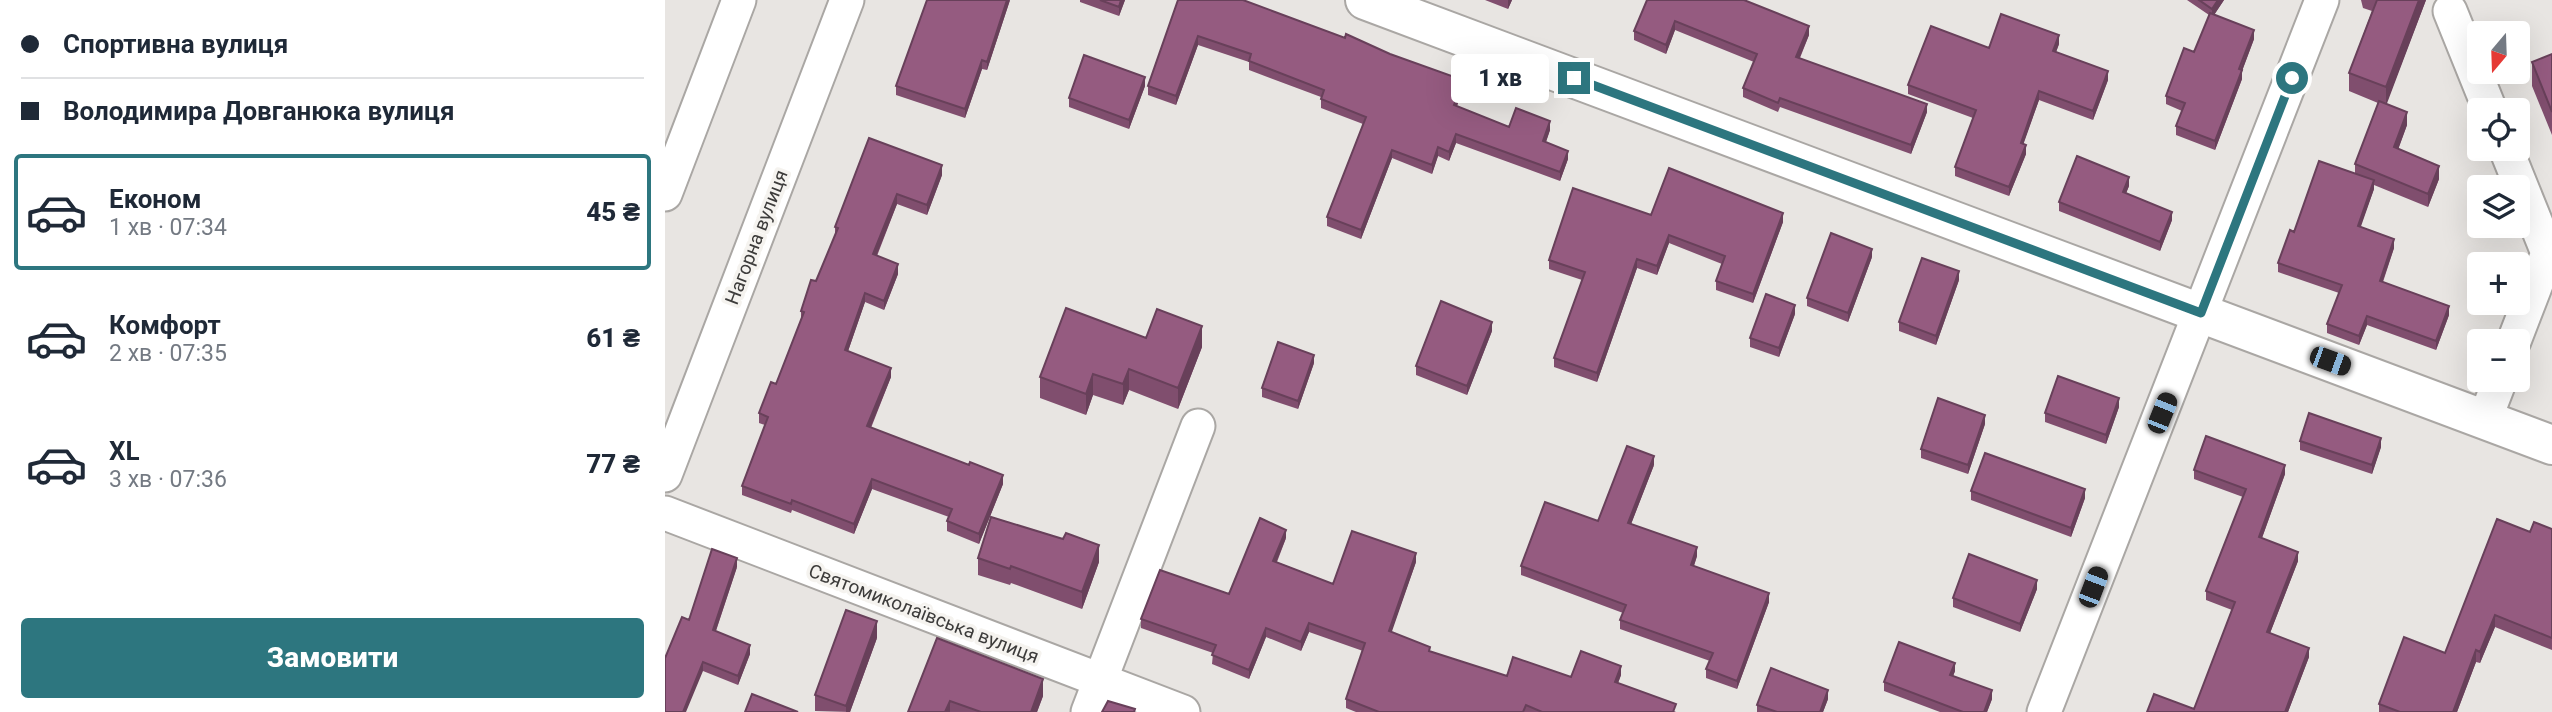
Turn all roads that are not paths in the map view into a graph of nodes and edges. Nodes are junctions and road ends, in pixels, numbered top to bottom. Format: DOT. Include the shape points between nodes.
graph roads {
  1 [pos="739,0"];
  2 [pos="848,0"];
  3 [pos="1365,0"];
  4 [pos="2322,0"];
  5 [pos="2450,12"];
  6 [pos="2485,98"];
  7 [pos="2511,161"];
  8 [pos="665,194"];
  9 [pos="2550,258"];
  10 [pos="2201,313"];
  11 [pos="2519,329"];
  12 [pos="2495,392"];
  13 [pos="2485,419"];
  14 [pos="1198,426"];
  15 [pos="2552,445"];
  16 [pos="665,475"];
  17 [pos="665,513"];
  18 [pos="1100,681"];
  19 [pos="1089,712"];
  20 [pos="1183,712"];
  21 [pos="2043,712"];
  1 -- 8 [label="street"];
  2 -- 16 [label="street, Нагорна вулиця"];
  3 -- 10 [label="main road"];
  4 -- 10 [label="street"];
  5 -- 6 [label="street"];
  7 -- 9 [label="street"];
  9 -- 11 [label="street"];
  10 -- 13 [label="main road"];
  10 -- 21 [label="street"];
  12 -- 13 [label="street"];
  13 -- 15 [label="main road"];
  14 -- 18 [label="street"];
  17 -- 18 [label="street, Святомиколаївська вулиця"];
  18 -- 19 [label="street"];
  18 -- 20 [label="street, Святомиколаївська вулиця"];
}
